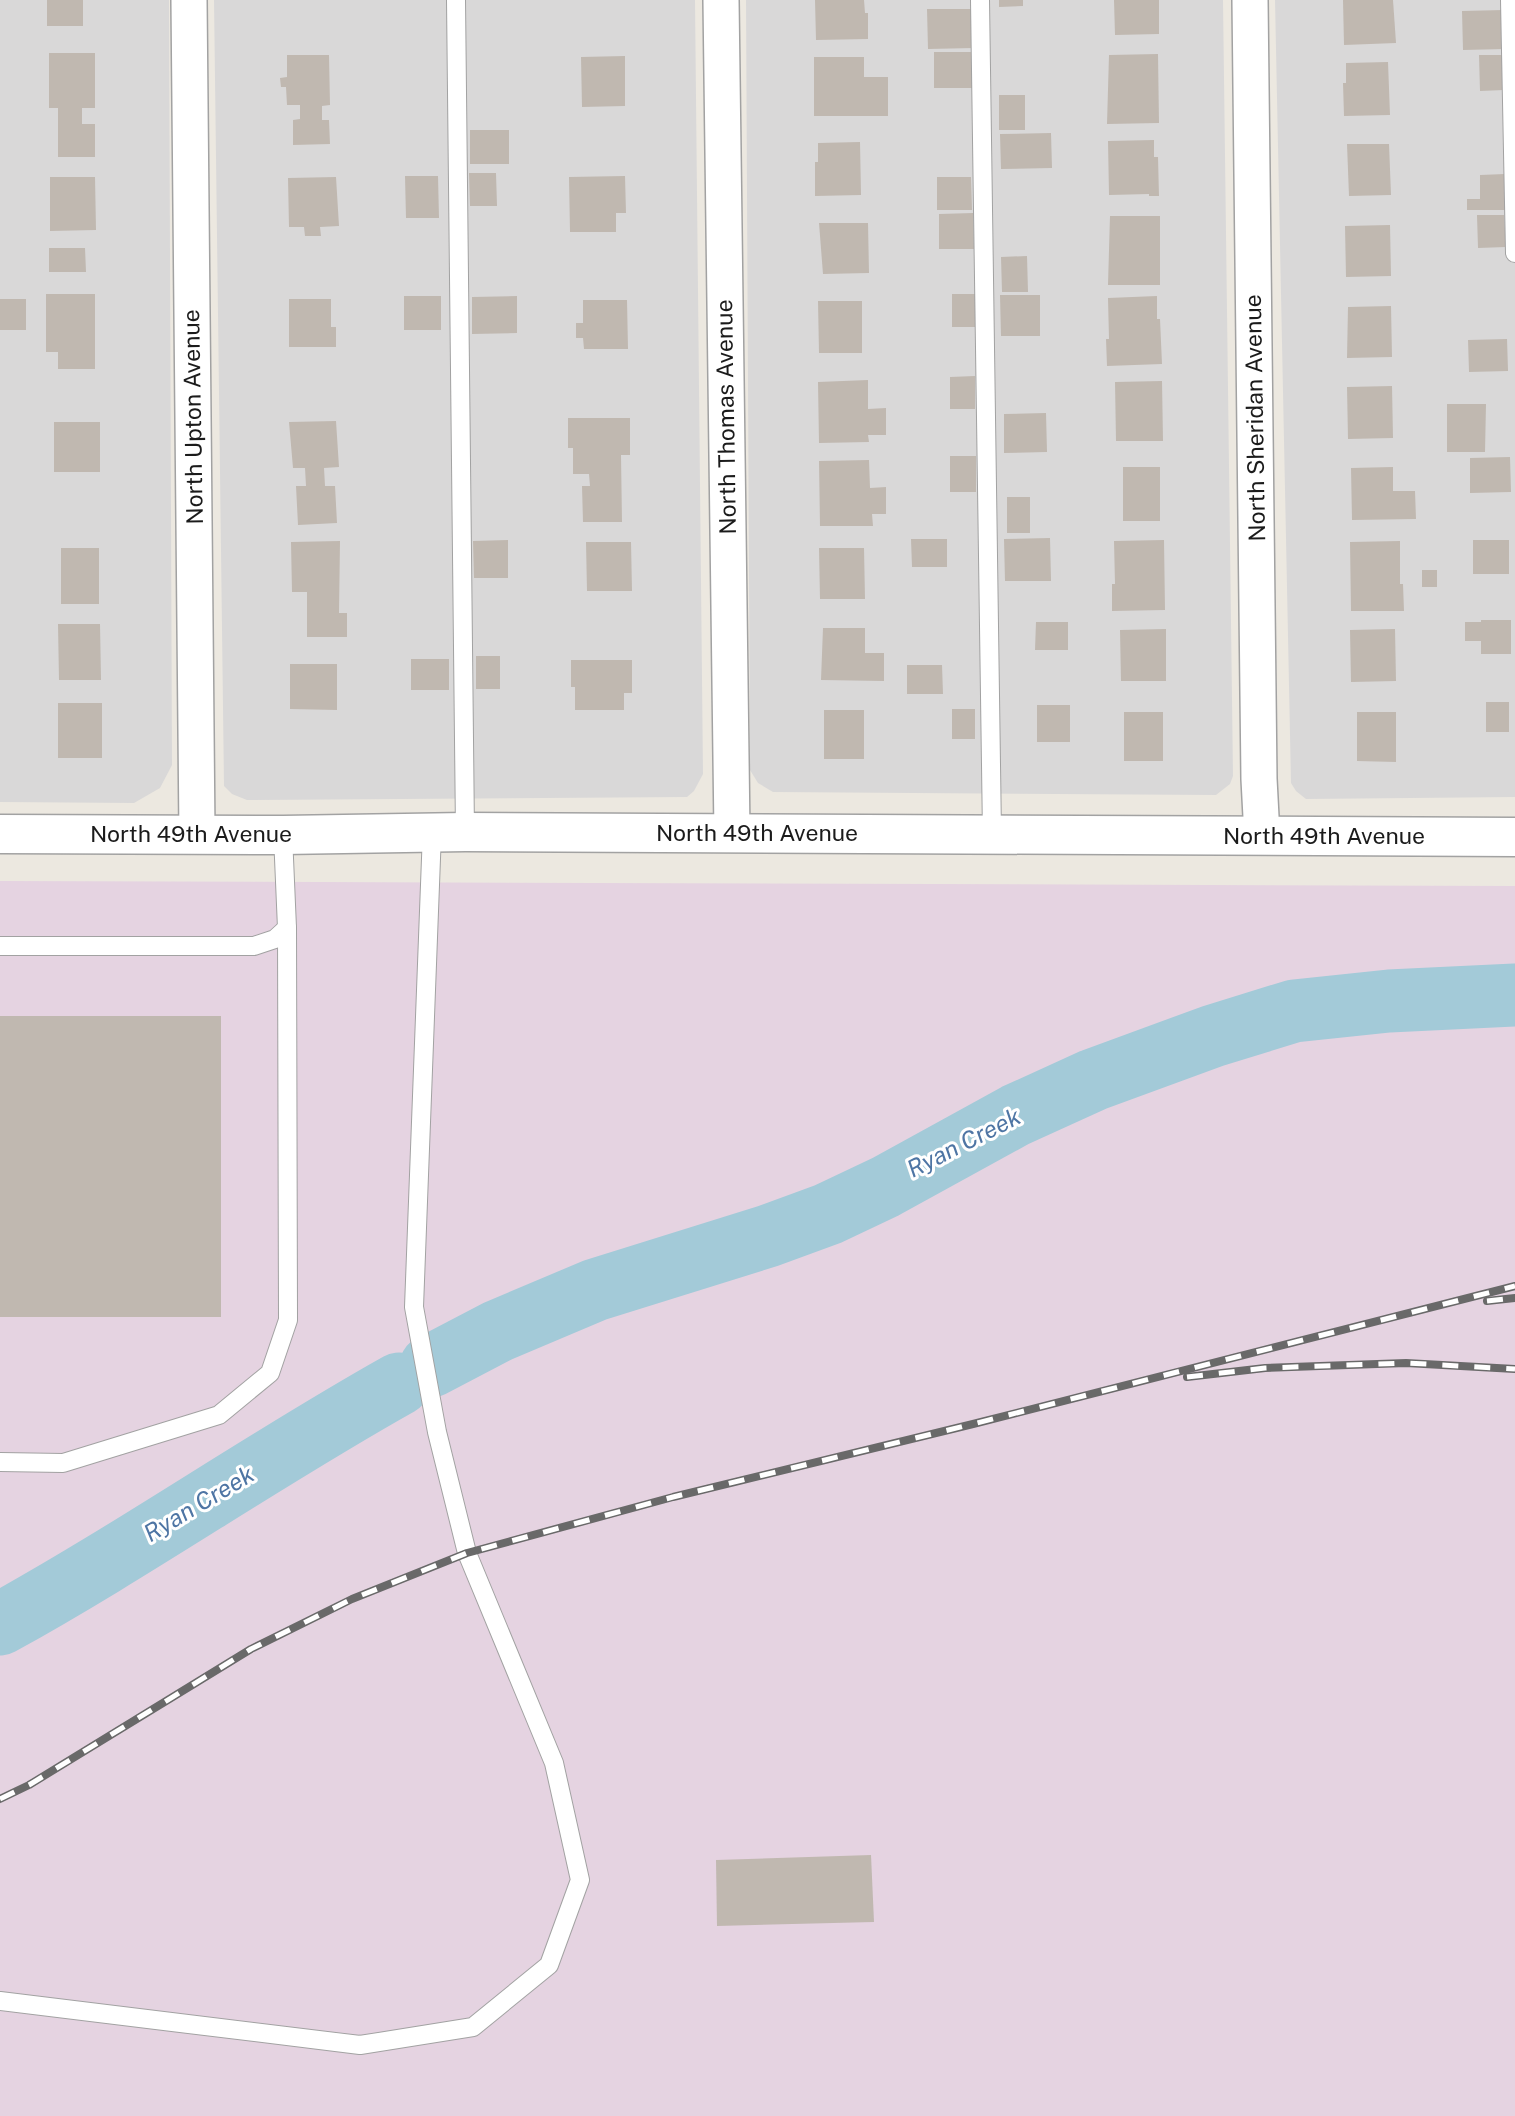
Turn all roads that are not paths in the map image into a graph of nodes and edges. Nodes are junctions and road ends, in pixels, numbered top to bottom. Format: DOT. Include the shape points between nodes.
graph roads {
  1 [pos="189,0"];
  2 [pos="456,0"];
  3 [pos="721,0"];
  4 [pos="980,0"];
  5 [pos="1250,0"];
  6 [pos="1510,0"];
  7 [pos="1515,253"];
  8 [pos="448,832"];
  9 [pos="732,833"];
  10 [pos="0,834"];
  11 [pos="197,834"];
  12 [pos="992,834"];
  13 [pos="283,835"];
  14 [pos="1262,835"];
  15 [pos="1515,837"];
  16 [pos="287,928"];
  17 [pos="0,946"];
  18 [pos="0,1462"];
  19 [pos="0,2001"];
  1 -- 11 [label="street, North Upton Avenue"];
  2 -- 8 [label="lane"];
  3 -- 9 [label="street, North Thomas Avenue"];
  4 -- 12 [label="lane"];
  5 -- 14 [label="street, North Sheridan Avenue"];
  6 -- 7 [label="lane"];
  8 -- 9 [label="street, North 49th Avenue"];
  8 -- 13 [label="street, North 49th Avenue"];
  8 -- 19 [label="lane" via="414,1307 437,1432 467,1553 554,1763 580,1880 549,1965 473,2027 360,2045"];
  9 -- 12 [label="street, North 49th Avenue"];
  10 -- 11 [label="street, North 49th Avenue"];
  11 -- 13 [label="street, North 49th Avenue"];
  12 -- 14 [label="street, North 49th Avenue"];
  13 -- 16 [label="lane"];
  14 -- 15 [label="street, North 49th Avenue"];
  16 -- 17 [label="lane" via="275,939 254,947"];
  16 -- 18 [label="lane" via="288,1320 270,1373 219,1415 63,1463"];
}
